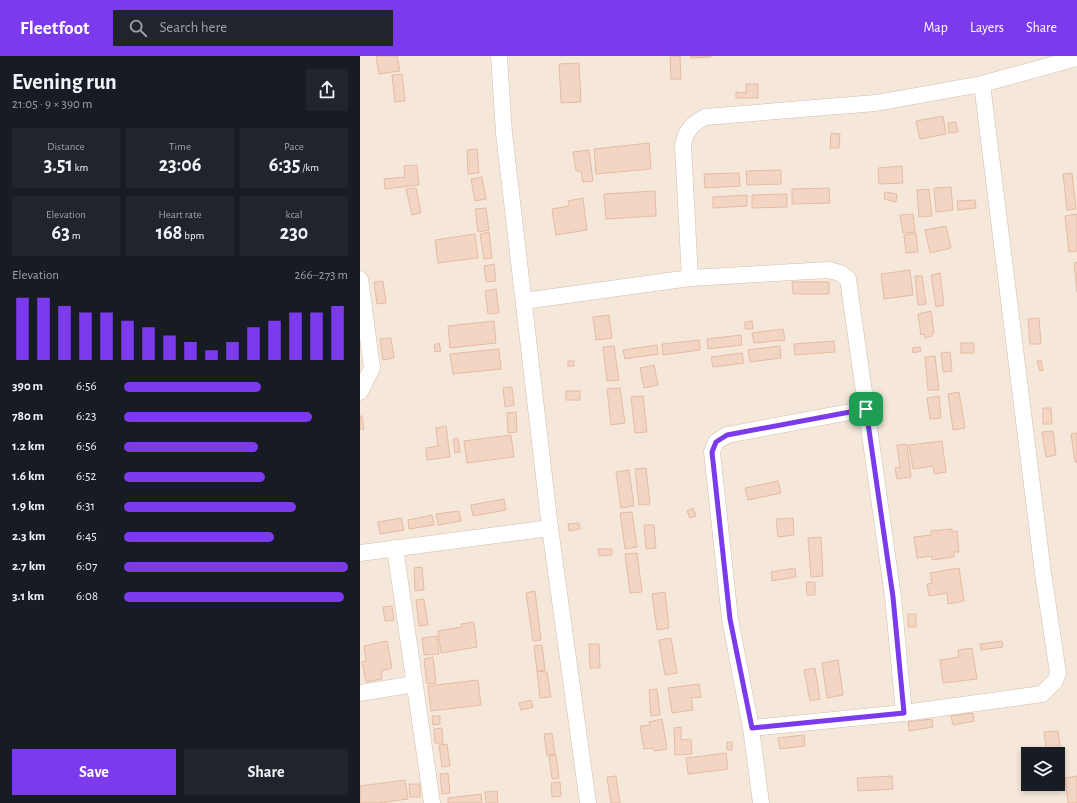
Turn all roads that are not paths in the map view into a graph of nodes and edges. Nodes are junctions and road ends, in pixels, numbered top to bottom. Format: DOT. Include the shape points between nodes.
graph roads {
  1 [pos="499,56"];
  2 [pos="1077,58"];
  3 [pos="982,84"];
  4 [pos="690,278"];
  5 [pos="360,279"];
  6 [pos="524,301"];
  7 [pos="360,392"];
  8 [pos="866,409"];
  9 [pos="550,528"];
  10 [pos="396,548"];
  11 [pos="360,553"];
  12 [pos="414,684"];
  13 [pos="360,693"];
  14 [pos="904,713"];
  15 [pos="752,728"];
  16 [pos="432,803"];
  17 [pos="588,803"];
  18 [pos="761,803"];
  1 -- 6 [label="street" via="504,134"];
  2 -- 3 [label="street"];
  3 -- 4 [label="street" via="876,103 705,117 692,124 683,145"];
  3 -- 14 [label="street" via="1043,573 1058,673 1055,681 1042,694"];
  4 -- 6 [label="street"];
  4 -- 8 [label="street" via="829,270 840,273 848,279"];
  5 -- 7 [label="street" via="372,368"];
  6 -- 9 [label="street"];
  8 -- 14 [label="street" via="893,597"];
  8 -- 15 [label="street" via="727,435 716,442 712,452 730,619"];
  9 -- 10 [label="street"];
  9 -- 17 [label="street"];
  10 -- 11 [label="street"];
  10 -- 12 [label="street"];
  12 -- 13 [label="street"];
  12 -- 16 [label="street"];
  14 -- 15 [label="street"];
  15 -- 18 [label="street"];
}
